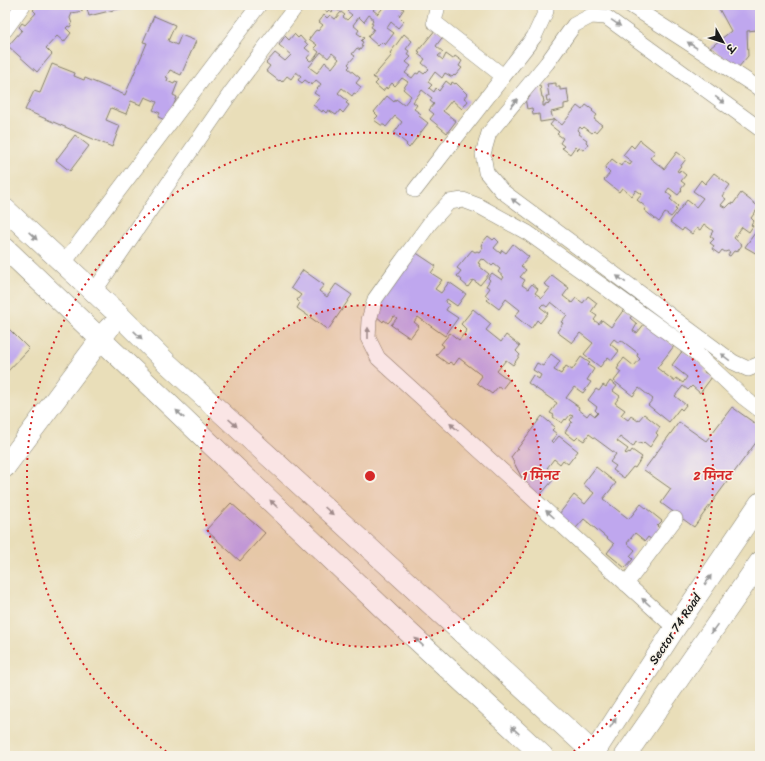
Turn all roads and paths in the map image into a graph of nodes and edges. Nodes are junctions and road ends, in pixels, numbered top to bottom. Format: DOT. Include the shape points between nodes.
graph roads {
  1 [pos="23,5"];
  2 [pos="259,5"];
  3 [pos="297,5"];
  4 [pos="438,5"];
  5 [pos="546,5"];
  6 [pos="630,5"];
  7 [pos="5,30"];
  8 [pos="503,76"];
  9 [pos="760,88"];
  10 [pos="760,129"];
  11 [pos="415,190"];
  12 [pos="5,209"];
  13 [pos="5,248"];
  14 [pos="63,264"];
  15 [pos="94,293"];
  16 [pos="119,315"];
  17 [pos="101,339"];
  18 [pos="760,364"];
  19 [pos="760,410"];
  20 [pos="5,467"];
  21 [pos="760,503"];
  22 [pos="676,519"];
  23 [pos="760,562"];
  24 [pos="626,584"];
  25 [pos="675,628"];
  26 [pos="594,755"];
  27 [pos="544,756"];
  28 [pos="625,756"];
  1 -- 7 [label="street"];
  2 -- 14 [label="street"];
  3 -- 15 [label="street" via="232,91"];
  4 -- 8 [label="street" via="434,22"];
  5 -- 8 [label="street" via="546,11 534,37"];
  9 -- 6 [label="street, one-way"];
  8 -- 11 [label="street"];
  18 -- 10 [label="street, one-way" via="748,369 733,362 502,191 486,172 483,154 489,133 547,63 574,25 591,16 606,17"];
  12 -- 14 [label="street, one-way"];
  13 -- 17 [label="street"];
  14 -- 15 [label="street"];
  15 -- 16 [label="street"];
  16 -- 17 [label="street"];
  16 -- 26 [label="street, one-way" via="167,363"];
  17 -- 20 [label="street"];
  27 -- 17 [label="street, one-way" via="392,616"];
  24 -- 19 [label="street, one-way" via="378,358 368,338 368,320 375,299 430,223 449,202 463,200 528,233 696,353"];
  25 -- 21 [label="street, Sector 74 Road, one-way"];
  22 -- 24 [label="street"];
  23 -- 28 [label="street, one-way"];
  25 -- 24 [label="street, one-way"];
  26 -- 25 [label="street, Sector 74 Road, one-way"];
}
